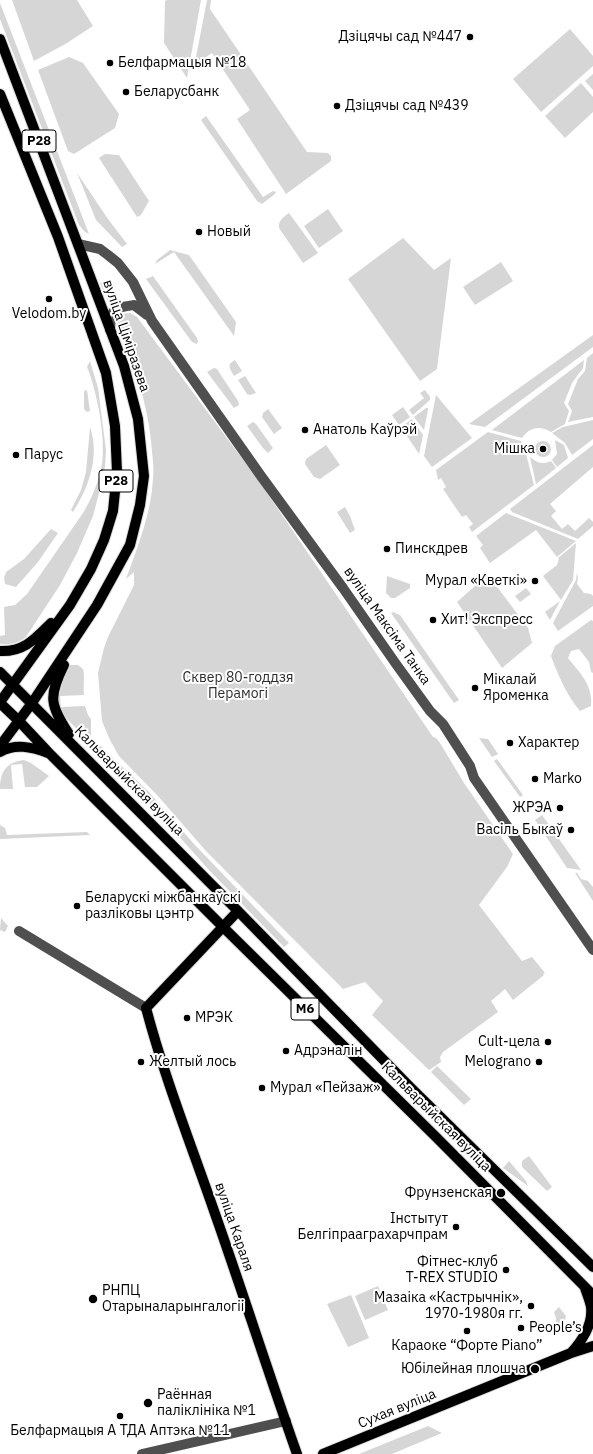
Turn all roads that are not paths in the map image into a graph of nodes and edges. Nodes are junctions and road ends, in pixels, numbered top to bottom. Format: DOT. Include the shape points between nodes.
graph roads {
  1 [pos="0,39"];
  2 [pos="0,94"];
  3 [pos="52,221"];
  4 [pos="78,244"];
  5 [pos="152,321"];
  6 [pos="110,330"];
  7 [pos="70,605"];
  8 [pos="86,623"];
  9 [pos="0,651"];
  10 [pos="0,672"];
  11 [pos="13,684"];
  12 [pos="0,702"];
  13 [pos="32,703"];
  14 [pos="19,721"];
  15 [pos="0,746"];
  16 [pos="80,751"];
  17 [pos="0,752"];
  18 [pos="49,753"];
  19 [pos="238,911"];
  20 [pos="223,927"];
  21 [pos="19,931"];
  22 [pos="593,950"];
  23 [pos="146,1008"];
  24 [pos="593,1267"];
  25 [pos="584,1286"];
  26 [pos="593,1295"];
  27 [pos="593,1346"];
  28 [pos="571,1353"];
  29 [pos="286,1421"];
  30 [pos="142,1454"];
  31 [pos="297,1454"];
  32 [pos="323,1454"];
  1 -- 4 [label="main road, вуліца Ціміразева / Р28"];
  2 -- 3 [label="main road, Р28"];
  3 -- 4 [label="main road" via="65,237"];
  3 -- 7 [label="main road, Р28" via="106,373 115,426 116,472 113,511 91,569"];
  4 -- 5 [label="street, вуліца Максіма Танка" via="100,249 118,263 133,282"];
  4 -- 6 [label="main road, вуліца Ціміразева / Р28"];
  5 -- 6 [label="street, вуліца Максіма Танка" via="144,311 134,305 122,307 112,312"];
  5 -- 22 [label="street, вуліца Максіма Танка" via="430,711 442,724 470,766 474,778"];
  6 -- 8 [label="main road, вуліца Ціміразева / Р28" via="134,401 144,476 130,545"];
  7 -- 9 [label="main road, Р28" via="21,649 12,652"];
  7 -- 11 [label="main road, Р28"];
  8 -- 13 [label="main road, вуліца Ціміразева / Р28"];
  8 -- 16 [label="main road, Р28" via="57,678 52,696 58,718"];
  10 -- 11 [label="main road, Кальварыйская вуліца / М6"];
  11 -- 12 [label="main road, Р28"];
  11 -- 13 [label="main road, Кальварыйская вуліца / М6"];
  12 -- 14 [label="main road, Кальварыйская вуліца / М6"];
  13 -- 14 [label="main road, вуліца Ціміразева / Р28"];
  13 -- 16 [label="main road, Кальварыйская вуліца / М6"];
  14 -- 15 [label="main road, вуліца Ціміразева"];
  14 -- 18 [label="main road, Кальварыйская вуліца / М6"];
  16 -- 19 [label="main road, Кальварыйская вуліца / М6"];
  17 -- 18 [label="main road" via="6,748 20,747"];
  18 -- 20 [label="main road, Кальварыйская вуліца / М6"];
  19 -- 20 [label="main road"];
  19 -- 24 [label="main road, Кальварыйская вуліца / М6" via="429,1106"];
  20 -- 23 [label="main road"];
  20 -- 25 [label="main road, Кальварыйская вуліца / М6"];
  21 -- 23 [label="street"];
  23 -- 29 [label="main road, вуліца Караля" via="156,1048"];
  25 -- 26 [label="main road, Кальварыйская вуліца / М6"];
  25 -- 28 [label="main road" via="591,1308 591,1320 584,1336"];
  27 -- 28 [label="main road, Сухая вуліца"];
  28 -- 32 [label="main road, Сухая вуліца"];
  29 -- 30 [label="street"];
  29 -- 31 [label="main road, вуліца Караля"];
}
